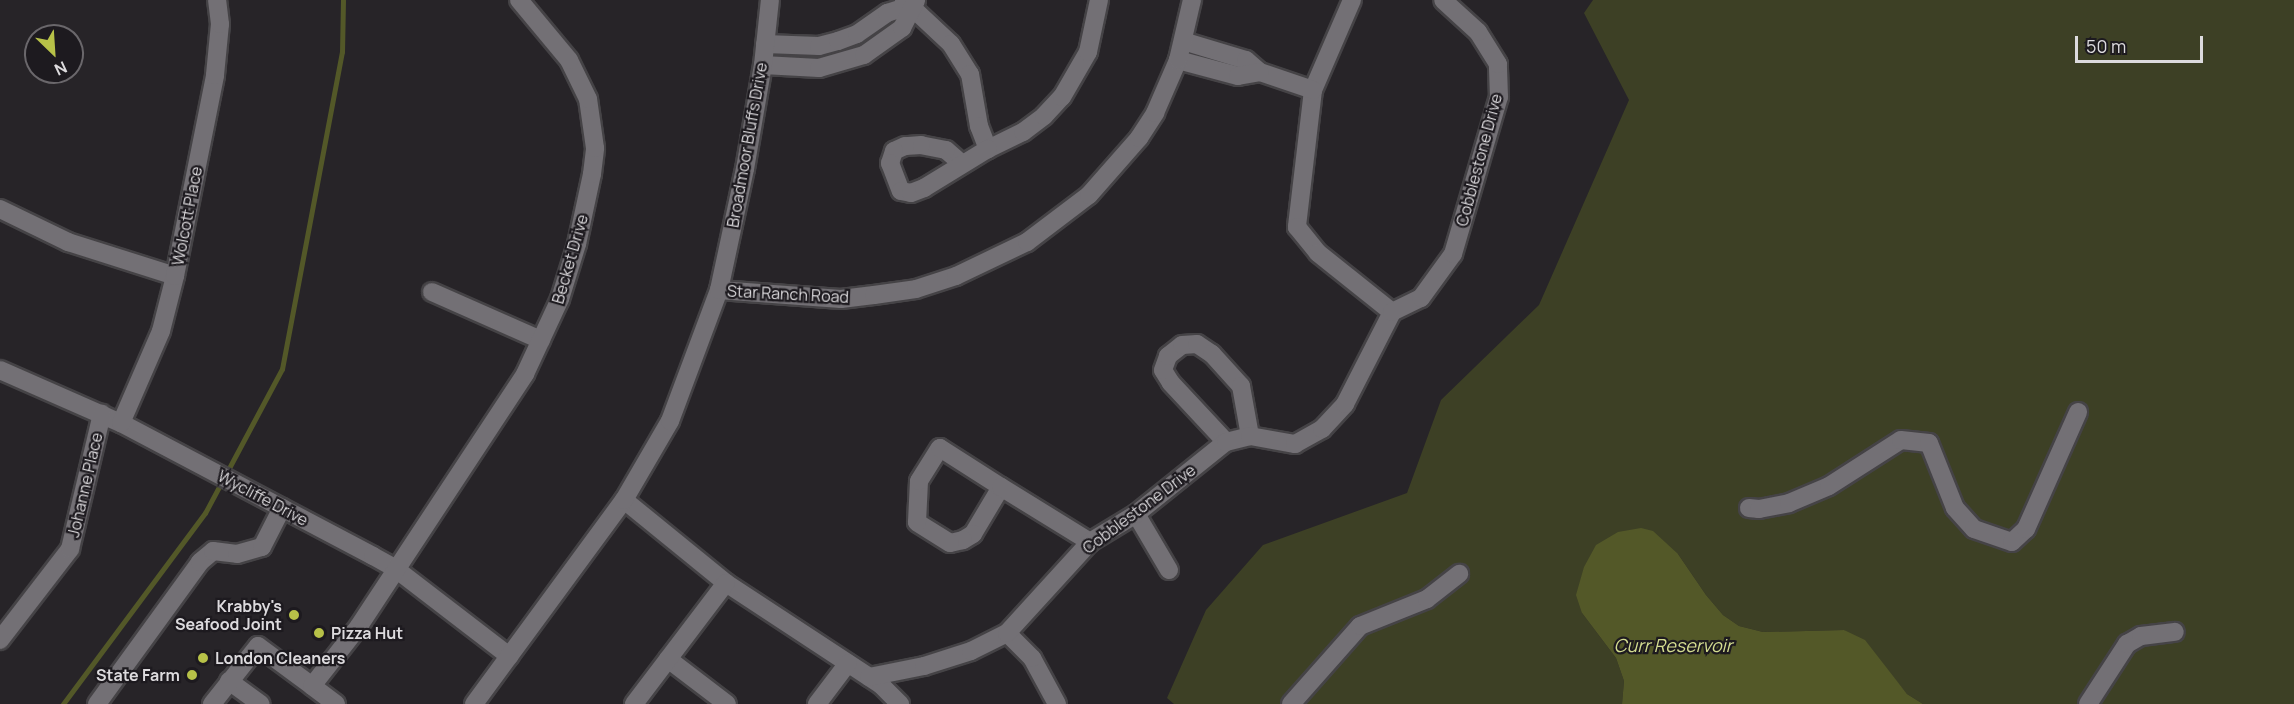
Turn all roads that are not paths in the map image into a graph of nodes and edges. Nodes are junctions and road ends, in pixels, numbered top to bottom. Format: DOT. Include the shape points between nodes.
graph roads {
  1 [pos="217,0"];
  2 [pos="519,0"];
  3 [pos="770,0"];
  4 [pos="1099,0"];
  5 [pos="1192,0"];
  6 [pos="1352,0"];
  7 [pos="1443,0"];
  8 [pos="911,2"];
  9 [pos="1183,41"];
  10 [pos="765,44"];
  11 [pos="1178,60"];
  12 [pos="763,65"];
  13 [pos="1260,72"];
  14 [pos="1313,90"];
  15 [pos="988,149"];
  16 [pos="961,163"];
  17 [pos="0,209"];
  18 [pos="175,276"];
  19 [pos="720,290"];
  20 [pos="432,292"];
  21 [pos="1392,312"];
  22 [pos="541,340"];
  23 [pos="0,370"];
  24 [pos="2079,412"];
  25 [pos="102,414"];
  26 [pos="121,423"];
  27 [pos="1250,436"];
  28 [pos="1226,442"];
  29 [pos="1001,487"];
  30 [pos="624,500"];
  31 [pos="282,508"];
  32 [pos="1749,508"];
  33 [pos="1136,514"];
  34 [pos="1090,542"];
  35 [pos="396,569"];
  36 [pos="1169,570"];
  37 [pos="1459,574"];
  38 [pos="726,583"];
  39 [pos="2175,632"];
  40 [pos="1007,633"];
  41 [pos="0,640"];
  42 [pos="509,656"];
  43 [pos="668,659"];
  44 [pos="848,663"];
  45 [pos="869,676"];
  46 [pos="229,681"];
  47 [pos="312,686"];
  48 [pos="97,704"];
  49 [pos="212,704"];
  50 [pos="261,704"];
  51 [pos="336,704"];
  52 [pos="474,704"];
  53 [pos="634,704"];
  54 [pos="727,704"];
  55 [pos="817,704"];
  56 [pos="900,704"];
  57 [pos="1057,704"];
  58 [pos="1291,704"];
  59 [pos="2088,704"];
  1 -- 18 [label="street, Wolcott Place" via="220,24 215,75"];
  2 -- 22 [label="street, Becket Drive" via="555,40 580,79 594,130 592,174 577,244 560,299"];
  3 -- 10 [label="street, Broadmoor Bluffs Drive"];
  4 -- 15 [label="street" via="1088,52 1062,97 1023,132"];
  5 -- 9 [label="street, Star Ranch Road"];
  6 -- 14 [label="street"];
  7 -- 21 [label="street, Cobblestone Drive" via="1478,32 1498,64 1500,98 1453,254 1421,298"];
  8 -- 10 [label="street" via="838,41 819,46"];
  8 -- 12 [label="street" via="902,28 864,55 819,68"];
  8 -- 15 [label="street" via="951,44 970,74 979,126"];
  9 -- 11 [label="street, Star Ranch Road"];
  9 -- 13 [label="street" via="1246,60"];
  10 -- 12 [label="street, Broadmoor Bluffs Drive"];
  11 -- 13 [label="street" via="1238,76"];
  11 -- 19 [label="street, Star Ranch Road" via="1140,138 1108,175 1060,219 993,260 916,289 841,299"];
  12 -- 19 [label="street, Broadmoor Bluffs Drive"];
  13 -- 14 [label="street"];
  14 -- 21 [label="street" via="1297,227 1318,253"];
  15 -- 16 [label="street"];
  17 -- 18 [label="street" via="68,242"];
  18 -- 26 [label="street, Wolcott Place" via="161,331"];
  19 -- 30 [label="street, Star Ranch Road" via="670,421"];
  20 -- 22 [label="street"];
  21 -- 27 [label="street, Cobblestone Drive" via="1346,404 1322,429 1295,444"];
  22 -- 35 [label="street, Becket Drive" via="492,427"];
  23 -- 25 [label="street, Wycliffe Drive"];
  24 -- 32 [label="street" via="2026,529 2012,542 1974,529 1955,508 1929,443 1901,440 1829,486 1789,502 1759,510"];
  25 -- 26 [label="street, Wycliffe Drive"];
  25 -- 41 [label="street, Johanne Place" via="70,549"];
  26 -- 31 [label="street, Wycliffe Drive"];
  27 -- 28 [label="street, Cobblestone Drive"];
  27 -- 28 [label="street" via="1241,386 1212,354 1197,344 1182,345 1168,356 1164,370 1171,383"];
  28 -- 33 [label="street, Cobblestone Drive"];
  29 -- 29 [label="street" via="940,448 919,481 917,522 950,543 963,540 973,534"];
  29 -- 34 [label="street"];
  30 -- 38 [label="street"];
  30 -- 42 [label="street, Star Ranch Road"];
  31 -- 35 [label="street, Wycliffe Drive"];
  31 -- 48 [label="street" via="262,546 237,554 213,550 200,562"];
  33 -- 34 [label="street, Cobblestone Drive"];
  33 -- 36 [label="street"];
  34 -- 40 [label="street, Cobblestone Drive"];
  35 -- 42 [label="street, Wycliffe Drive"];
  35 -- 47 [label="street, Becket Drive" via="359,627"];
  37 -- 58 [label="street" via="1427,599 1360,626"];
  38 -- 43 [label="street"];
  38 -- 44 [label="street"];
  39 -- 59 [label="street" via="2141,636 2127,644"];
  40 -- 45 [label="street, Cobblestone Drive" via="924,666"];
  40 -- 57 [label="street" via="1032,658"];
  42 -- 52 [label="street, Star Ranch Road"];
  43 -- 53 [label="street"];
  43 -- 54 [label="street"];
  44 -- 45 [label="street"];
  44 -- 55 [label="street"];
  45 -- 56 [label="street"];
  46 -- 47 [label="street" via="258,646"];
  46 -- 49 [label="street"];
  46 -- 50 [label="street"];
  47 -- 51 [label="street"];
}
